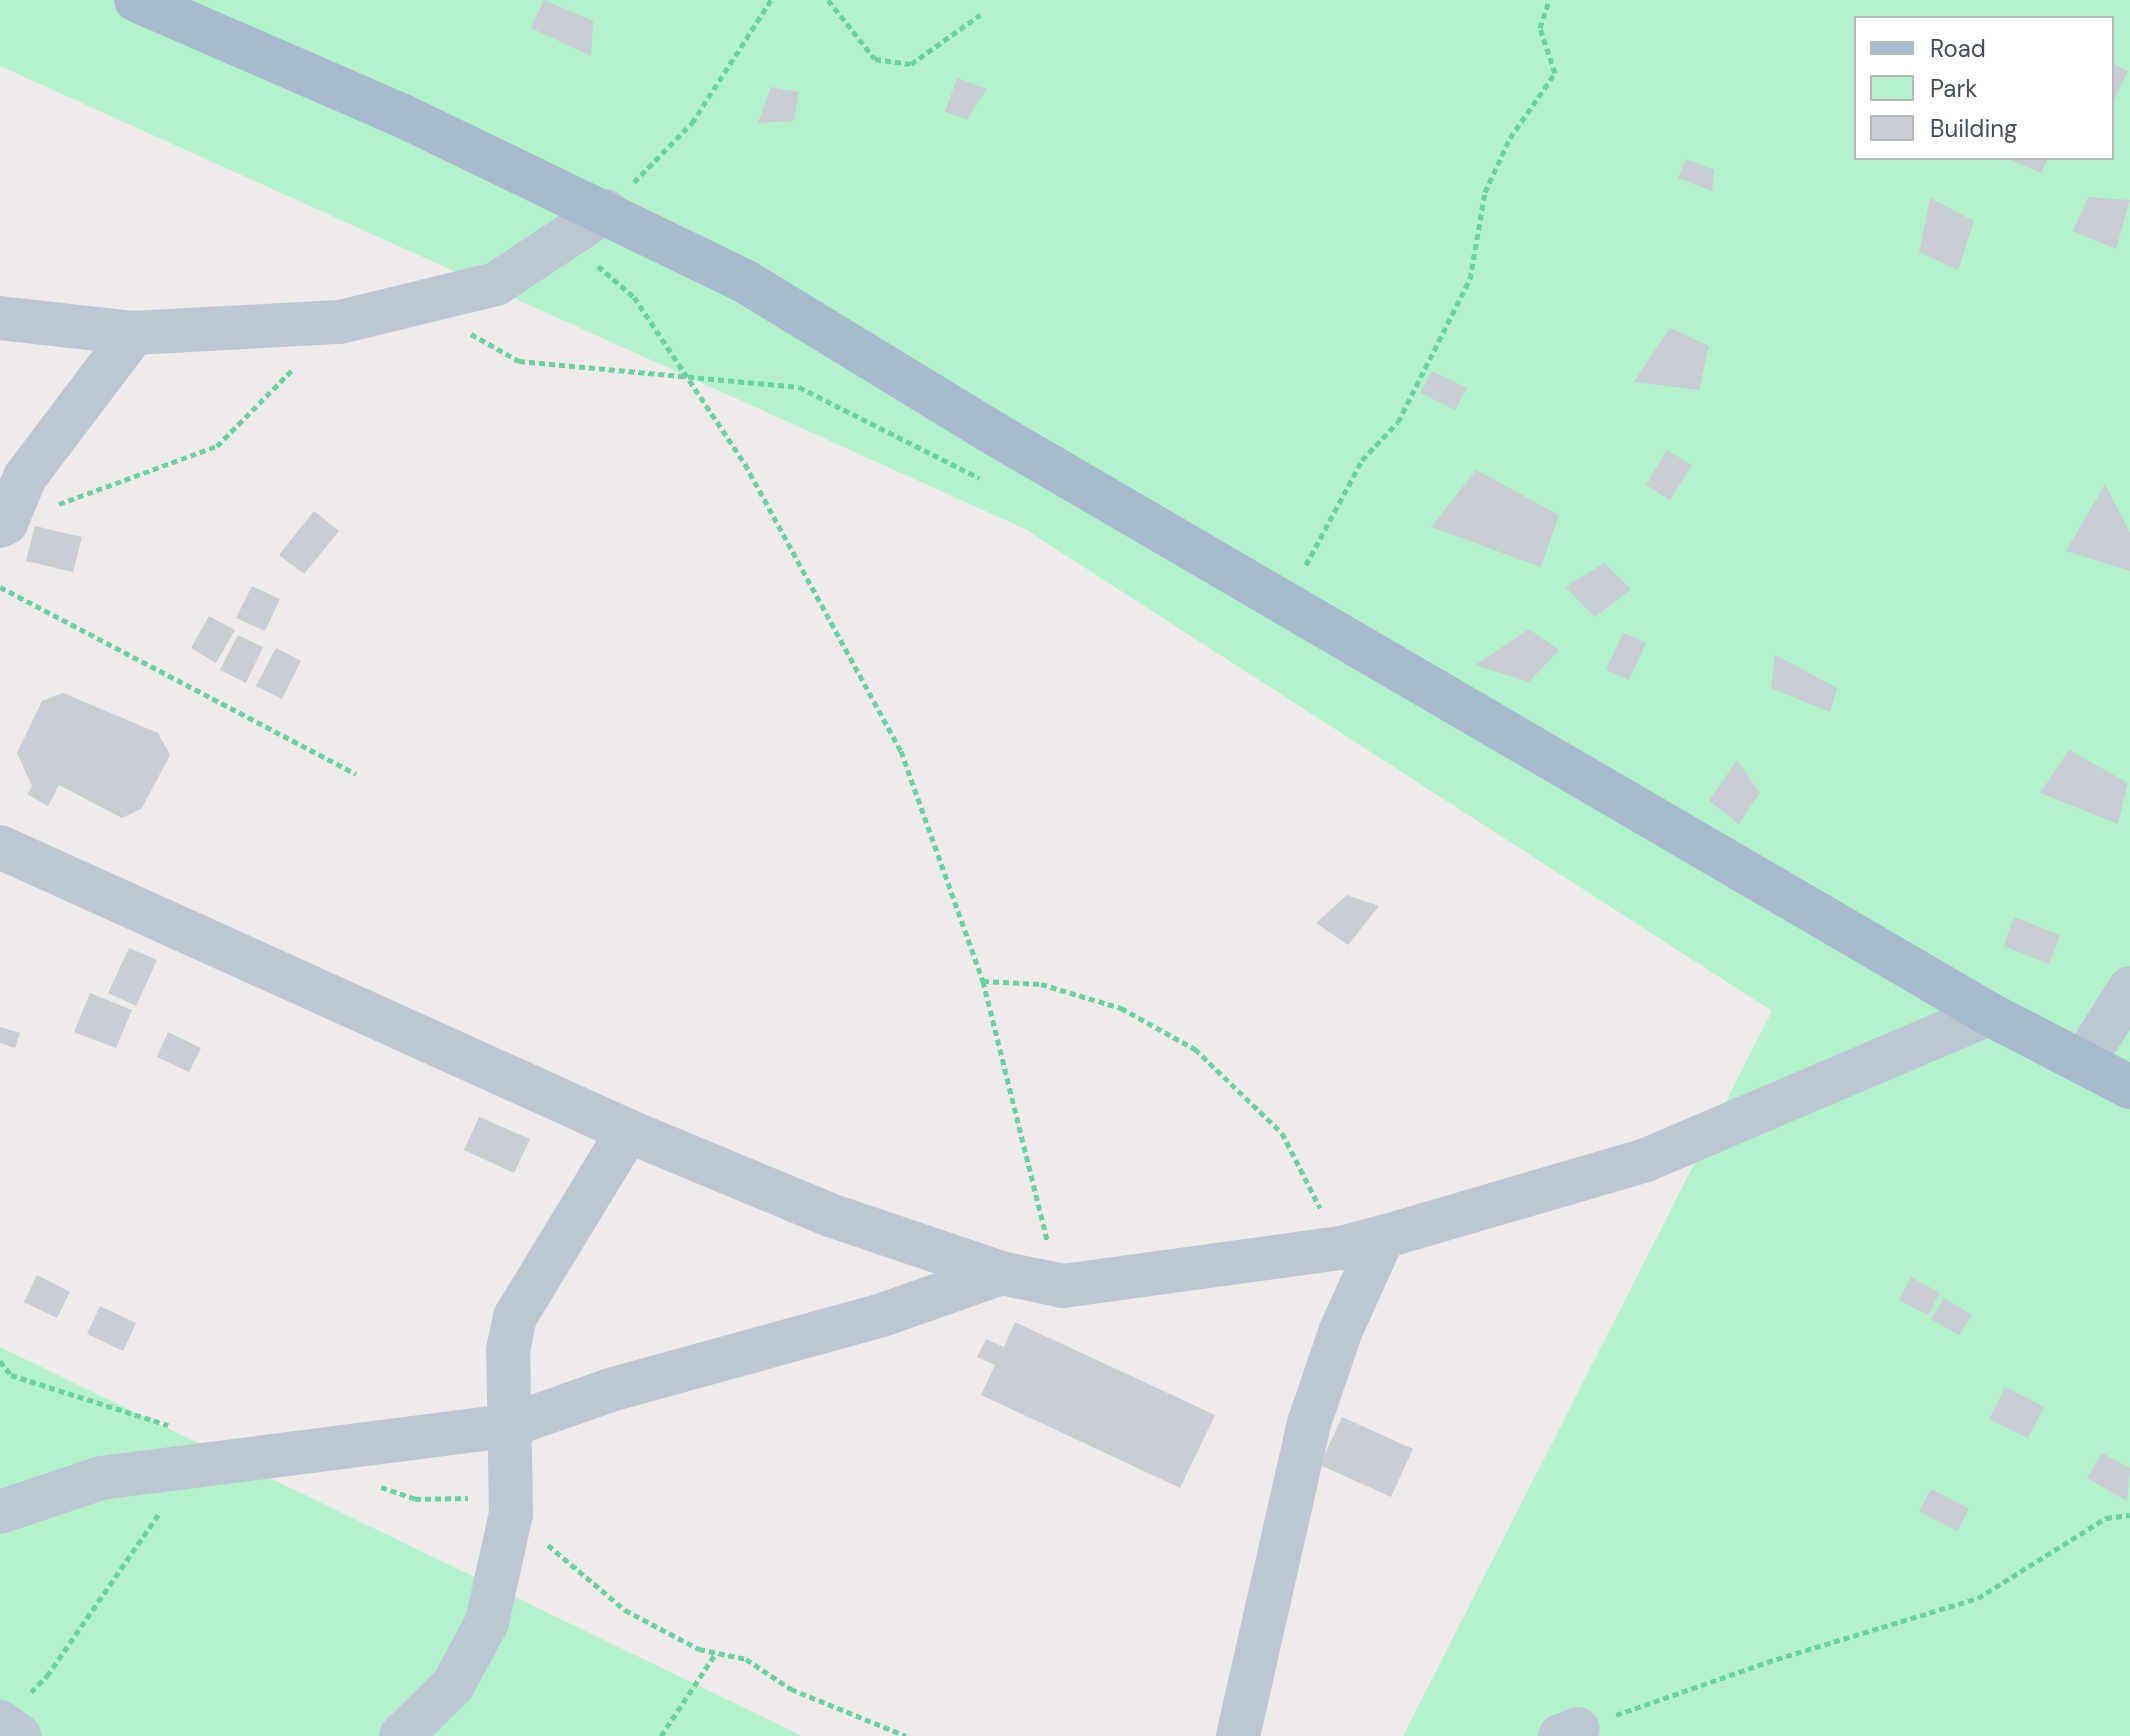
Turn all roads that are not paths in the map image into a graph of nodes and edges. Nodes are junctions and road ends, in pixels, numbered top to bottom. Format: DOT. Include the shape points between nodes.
graph roads {
  1 [pos="136,0"];
  2 [pos="606,211"];
  3 [pos="0,318"];
  4 [pos="134,333"];
  5 [pos="3,525"];
  6 [pos="0,847"];
  7 [pos="2130,988"];
  8 [pos="1989,1014"];
  9 [pos="2084,1061"];
  10 [pos="2130,1087"];
  11 [pos="628,1131"];
  12 [pos="1383,1237"];
  13 [pos="1001,1273"];
  14 [pos="508,1426"];
  15 [pos="0,1512"];
  16 [pos="401,1736"];
  17 [pos="1238,1736"];
  1 -- 2 [label="main road"];
  2 -- 4 [label="street" via="496,284 422,305 340,322"];
  2 -- 8 [label="main road" via="746,282 995,434"];
  3 -- 4 [label="street"];
  4 -- 5 [label="street" via="25,477"];
  6 -- 11 [label="street"];
  7 -- 9 [label="street"];
  8 -- 9 [label="main road"];
  8 -- 12 [label="street" via="1646,1160"];
  9 -- 10 [label="main road"];
  11 -- 13 [label="street" via="830,1215"];
  11 -- 14 [label="street" via="515,1317 508,1350"];
  12 -- 13 [label="street" via="1341,1248 1063,1286"];
  12 -- 17 [label="street" via="1341,1330 1309,1423"];
  13 -- 14 [label="street" via="882,1315 610,1390"];
  14 -- 15 [label="street" via="188,1448"];
  14 -- 16 [label="street" via="511,1514 487,1622 453,1685"];
}
